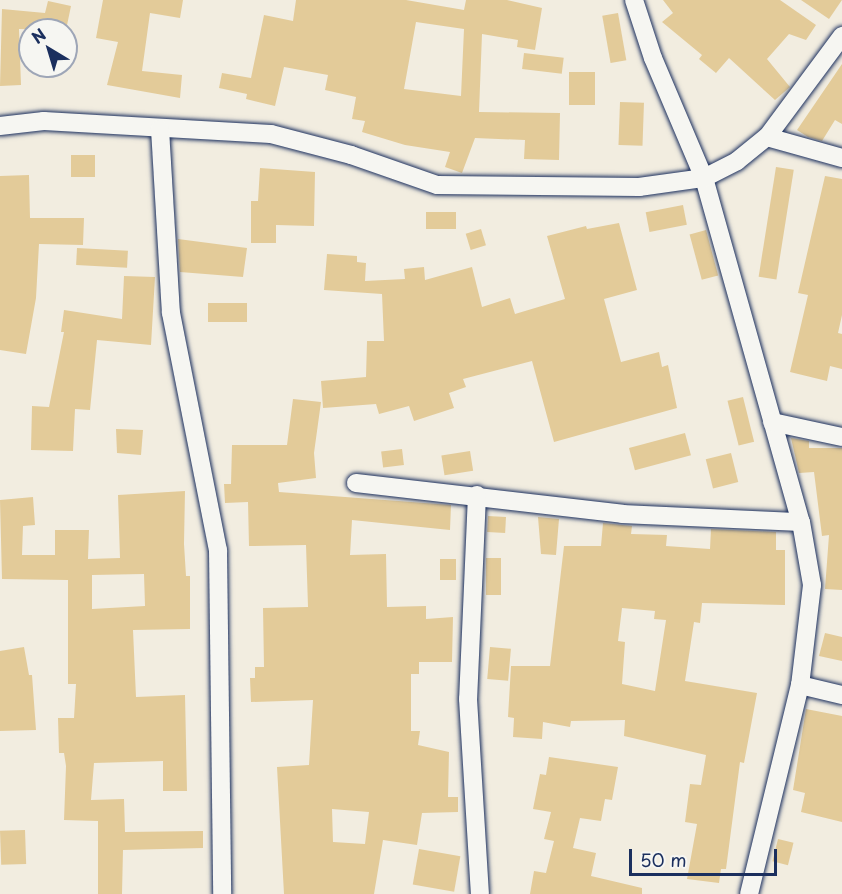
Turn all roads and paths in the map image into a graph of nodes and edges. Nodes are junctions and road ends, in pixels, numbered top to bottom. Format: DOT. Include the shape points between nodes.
graph roads {
  1 [pos="634,0"];
  2 [pos="842,36"];
  3 [pos="0,126"];
  4 [pos="160,129"];
  5 [pos="767,137"];
  6 [pos="842,158"];
  7 [pos="704,178"];
  8 [pos="772,422"];
  9 [pos="842,437"];
  10 [pos="356,483"];
  11 [pos="477,495"];
  12 [pos="801,522"];
  13 [pos="800,685"];
  14 [pos="842,695"];
  15 [pos="222,894"];
  16 [pos="480,894"];
  17 [pos="748,894"];
  1 -- 7 [label="street" via="653,58"];
  2 -- 5 [label="street"];
  3 -- 4 [label="street" via="44,121"];
  4 -- 7 [label="street" via="271,134 351,155 437,185 639,187"];
  4 -- 15 [label="street" via="171,313 218,550"];
  5 -- 6 [label="street"];
  5 -- 7 [label="street" via="736,161"];
  7 -- 8 [label="street"];
  8 -- 9 [label="street"];
  8 -- 12 [label="street"];
  10 -- 11 [label="street"];
  11 -- 12 [label="street" via="622,514"];
  11 -- 16 [label="street" via="468,699"];
  12 -- 13 [label="street" via="812,585"];
  13 -- 14 [label="street"];
  13 -- 17 [label="street"];
}
